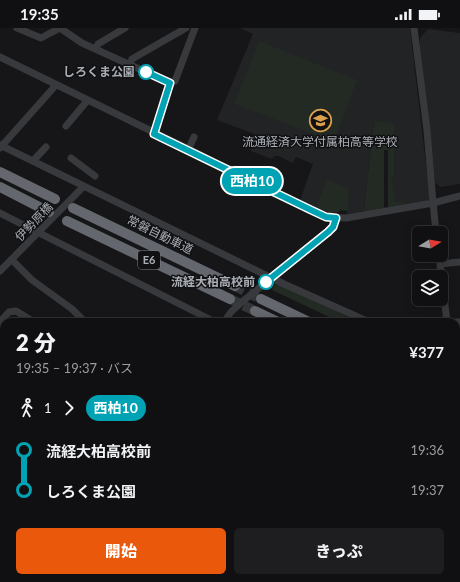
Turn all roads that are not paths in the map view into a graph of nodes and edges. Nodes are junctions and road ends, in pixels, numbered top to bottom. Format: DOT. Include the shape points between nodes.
graph roads {
  1 [pos="17,28"];
  2 [pos="60,28"];
  3 [pos="126,28"];
  4 [pos="186,28"];
  5 [pos="195,28"];
  6 [pos="414,28"];
  7 [pos="96,48"];
  8 [pos="0,58"];
  9 [pos="130,64"];
  10 [pos="170,83"];
  11 [pos="56,85"];
  12 [pos="87,101"];
  13 [pos="66,126"];
  14 [pos="154,134"];
  15 [pos="194,138"];
  16 [pos="1,147"];
  17 [pos="46,147"];
  18 [pos="188,150"];
  19 [pos="71,158"];
  20 [pos="33,161"];
  21 [pos="0,172"];
  22 [pos="96,176"];
  23 [pos="0,187"];
  24 [pos="83,187"];
  25 [pos="460,196"];
  26 [pos="55,199"];
  27 [pos="433,203"];
  28 [pos="73,208"];
  29 [pos="49,212"];
  30 [pos="0,213"];
  31 [pos="336,218"];
  32 [pos="67,221"];
  33 [pos="435,226"];
  34 [pos="39,233"];
  35 [pos="12,260"];
  36 [pos="460,262"];
  37 [pos="440,264"];
  38 [pos="0,272"];
  39 [pos="272,277"];
  40 [pos="235,286"];
  41 [pos="230,299"];
  42 [pos="261,299"];
  43 [pos="255,311"];
  44 [pos="4,318"];
  45 [pos="27,318"];
  46 [pos="81,318"];
  47 [pos="207,318"];
  48 [pos="227,318"];
  49 [pos="270,318"];
  50 [pos="301,318"];
  51 [pos="360,318"];
  52 [pos="447,318"];
  1 -- 2 [label="street" via="40,38"];
  2 -- 7 [label="street" via="82,43"];
  3 -- 7 [label="street" via="98,44"];
  4 -- 9 [label="street" via="132,59"];
  5 -- 10 [label="street" via="175,81"];
  6 -- 27 [label="street" via="428,130"];
  7 -- 9 [label="street"];
  8 -- 11 [label="street"];
  9 -- 10 [label="street"];
  10 -- 14 [label="street"];
  11 -- 12 [label="street"];
  11 -- 16 [label="street"];
  12 -- 13 [label="street"];
  12 -- 14 [label="street"];
  14 -- 18 [label="street"];
  15 -- 18 [label="street"];
  16 -- 20 [label="street"];
  17 -- 20 [label="street"];
  18 -- 31 [label="street" via="326,217"];
  19 -- 22 [label="street"];
  20 -- 24 [label="street"];
  21 -- 26 [label="highway"];
  23 -- 29 [label="highway"];
  24 -- 34 [label="street, 伊勢原橋"];
  24 -- 39 [label="street"];
  25 -- 27 [label="street"];
  27 -- 31 [label="street"];
  27 -- 33 [label="street"];
  28 -- 40 [label="highway, 常磐自動車道 / E6"];
  30 -- 34 [label="street"];
  31 -- 39 [label="street" via="328,232"];
  32 -- 41 [label="highway, E6"];
  34 -- 35 [label="street, 伊勢原橋"];
  34 -- 47 [label="street"];
  35 -- 38 [label="street, 伊勢原橋"];
  35 -- 46 [label="street" via="32,280"];
  36 -- 37 [label="street"];
  37 -- 52 [label="street"];
  39 -- 48 [label="street" via="236,307"];
  39 -- 51 [label="street"];
  42 -- 50 [label="highway"];
  43 -- 49 [label="highway"];
  44 -- 45 [label="street" via="9,312 16,311"];
}
